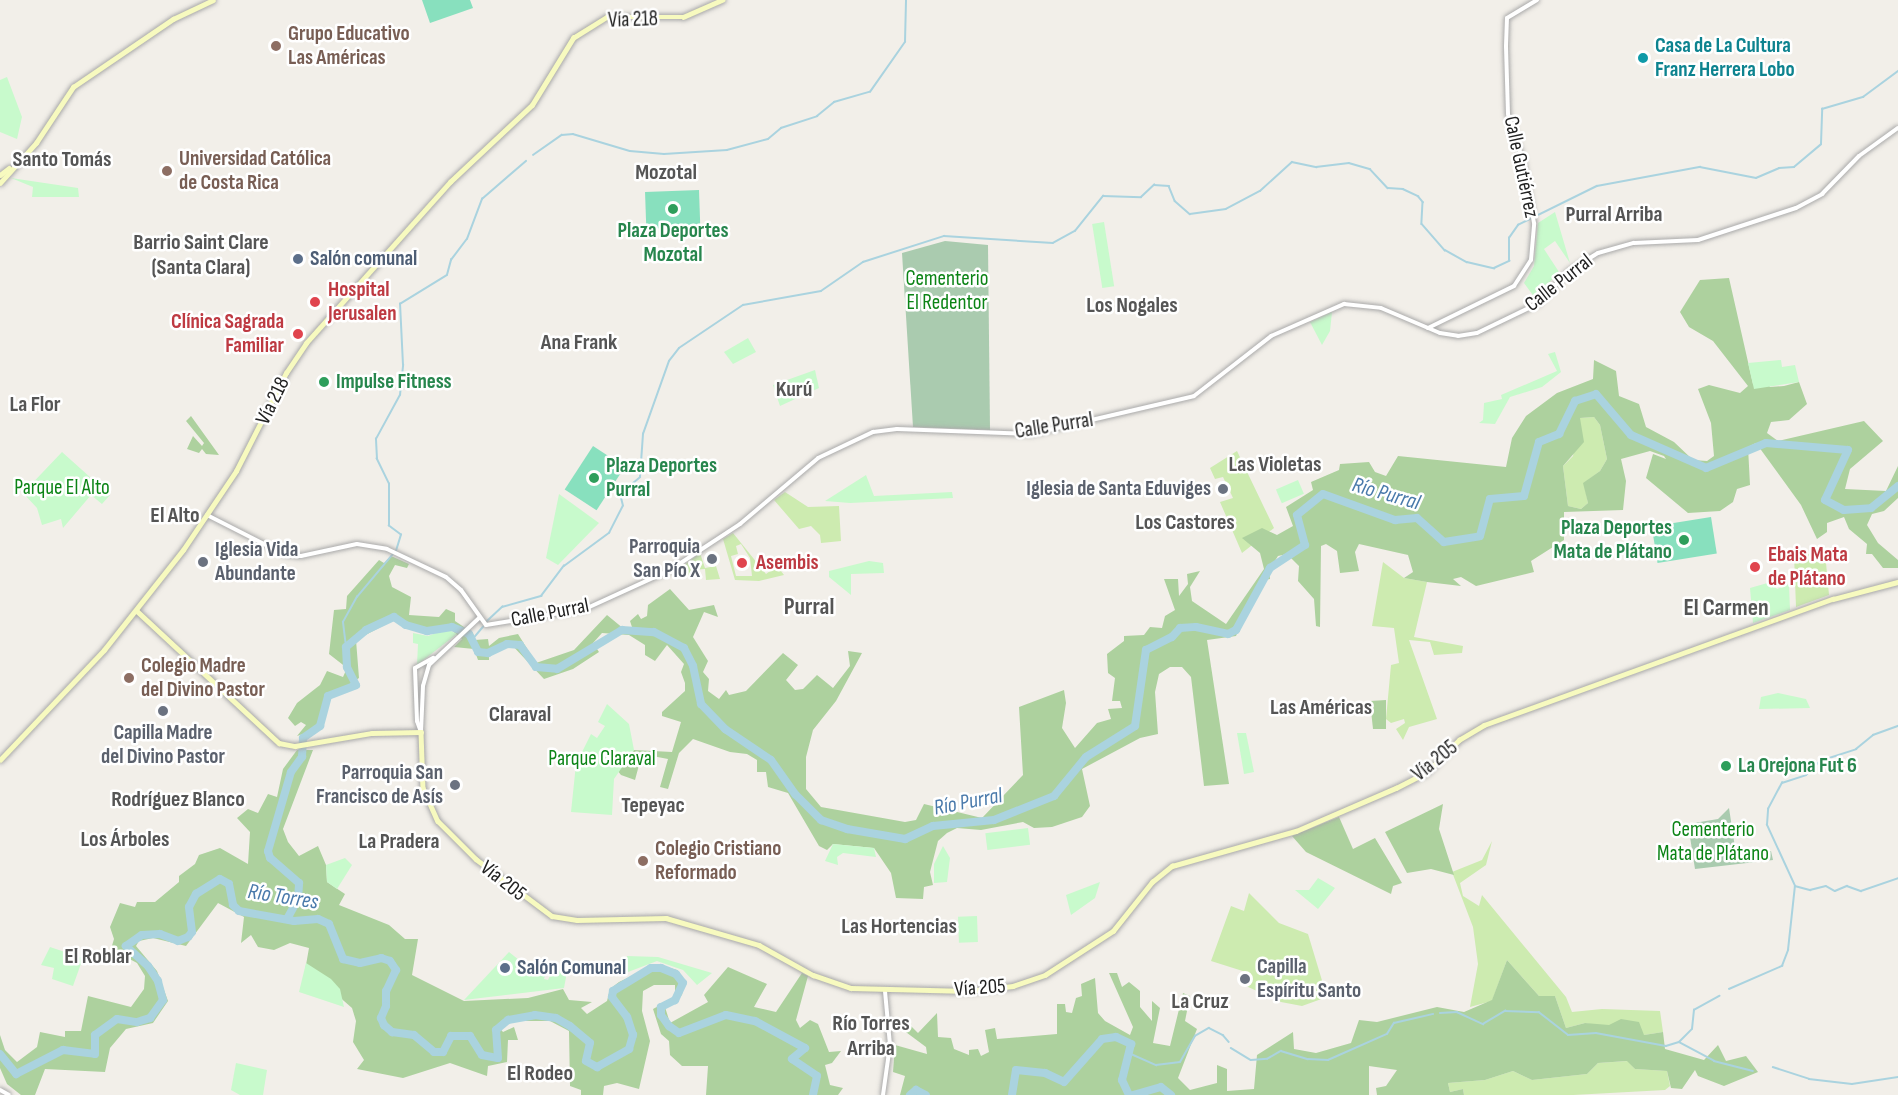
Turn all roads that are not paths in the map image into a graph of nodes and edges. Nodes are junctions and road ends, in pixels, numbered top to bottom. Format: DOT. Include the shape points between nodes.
graph roads {
  1 [pos="213,0"];
  2 [pos="722,0"];
  3 [pos="1536,0"];
  4 [pos="1898,128"];
  5 [pos="16,163"];
  6 [pos="0,175"];
  7 [pos="0,183"];
  8 [pos="1427,328"];
  9 [pos="207,515"];
  10 [pos="1898,582"];
  11 [pos="137,611"];
  12 [pos="479,618"];
  13 [pos="434,657"];
  14 [pos="421,732"];
  15 [pos="0,760"];
  16 [pos="885,991"];
  17 [pos="0,1090"];
  18 [pos="9,1095"];
  19 [pos="883,1095"];
  1 -- 5 [label="main road" via="173,19 73,87 36,143"];
  2 -- 9 [label="main road, Vía 218" via="683,17 607,17 573,38 532,105 450,182 306,344 286,373 236,471"];
  3 -- 8 [label="street, Calle Gutiérrez" via="1507,18 1508,114 1523,161 1533,214 1531,260 1521,280 1505,292"];
  4 -- 8 [label="street, Calle Purral" via="1859,156 1822,195 1796,208 1698,240 1634,243 1598,253 1569,271 1537,304 1477,333 1458,336"];
  5 -- 6 [label="main road"];
  5 -- 7 [label="main road"];
  8 -- 12 [label="street, Calle Purral" via="1381,308 1344,303 1250,349 1194,396 1031,434 897,429 873,432 818,458 740,524 652,580 567,613 486,625"];
  9 -- 11 [label="main road, Vía 218"];
  9 -- 12 [label="street, Calle Purral" via="284,554 301,556 357,544 379,545 446,577 461,590"];
  10 -- 16 [label="main road, Vía 205" via="1842,596 1499,718 1468,734 1426,773 1400,787 1296,831 1172,866 1152,882 1113,931 1058,968 1032,980 982,990"];
  11 -- 14 [label="main road" via="274,739 295,746 372,733"];
  11 -- 15 [label="main road, Vía 218"];
  12 -- 13 [label="street"];
  13 -- 14 [label="street" via="423,686"];
  13 -- 14 [label="street" via="415,668"];
  14 -- 16 [label="main road, Vía 205" via="423,788 438,821 476,859 545,913 577,920 674,920 759,945 828,982"];
  16 -- 19 [label="street" via="890,1044"];
  17 -- 18 [label="street"];
}
